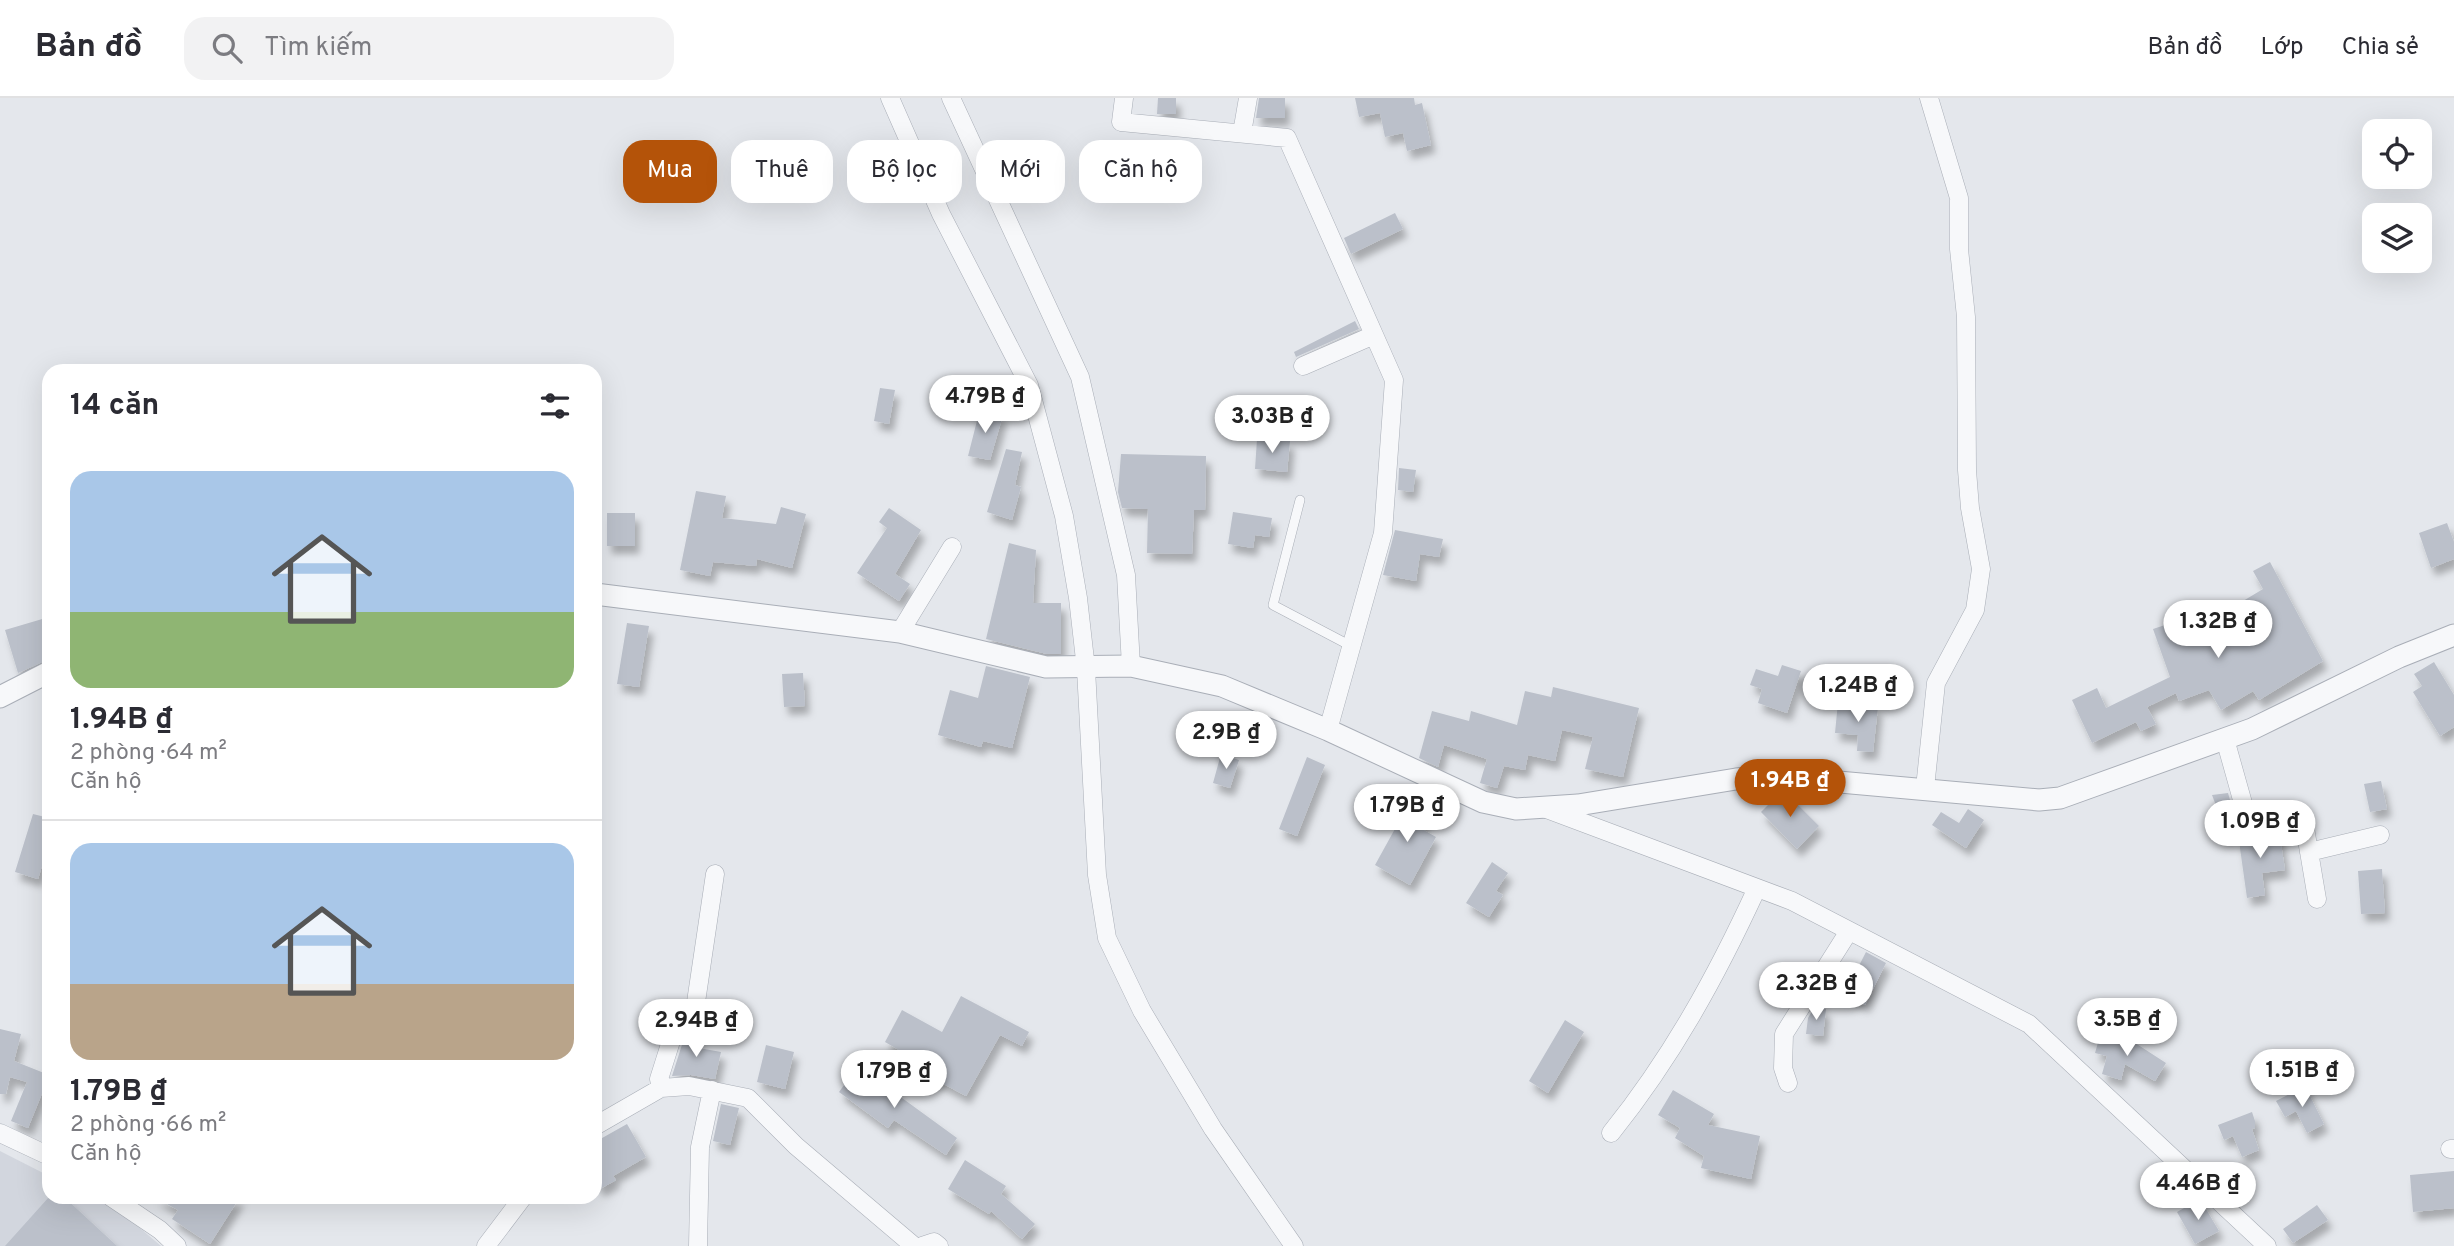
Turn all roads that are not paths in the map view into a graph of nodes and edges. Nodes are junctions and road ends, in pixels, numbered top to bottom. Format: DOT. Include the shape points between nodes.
graph roads {
  1 [pos="890,98"];
  2 [pos="951,98"];
  3 [pos="1124,98"];
  4 [pos="1248,98"];
  5 [pos="1929,98"];
  6 [pos="1242,133"];
  7 [pos="1374,335"];
  8 [pos="1303,366"];
  9 [pos="1300,500"];
  10 [pos="952,547"];
  11 [pos="602,595"];
  12 [pos="900,632"];
  13 [pos="2454,635"];
  14 [pos="1352,646"];
  15 [pos="1125,666"];
  16 [pos="1091,668"];
  17 [pos="42,676"];
  18 [pos="0,697"];
  19 [pos="1328,730"];
  20 [pos="2225,739"];
  21 [pos="1925,788"];
  22 [pos="1544,808"];
  23 [pos="2380,835"];
  24 [pos="2309,852"];
  25 [pos="715,874"];
  26 [pos="1757,888"];
  27 [pos="2317,899"];
  28 [pos="1849,931"];
  29 [pos="1788,1083"];
  30 [pos="661,1088"];
  31 [pos="712,1090"];
  32 [pos="602,1122"];
  33 [pos="0,1133"];
  34 [pos="1611,1133"];
  35 [pos="42,1153"];
  36 [pos="121,1204"];
  37 [pos="518,1204"];
  38 [pos="177,1246"];
  39 [pos="486,1246"];
  40 [pos="698,1246"];
  41 [pos="914,1246"];
  42 [pos="922,1246"];
  43 [pos="939,1246"];
  44 [pos="1294,1246"];
  45 [pos="2267,1246"];
  1 -- 16 [label="street" via="941,214 1030,384 1064,516"];
  2 -- 15 [label="street" via="1080,377 1126,575"];
  3 -- 6 [label="street" via="1121,122"];
  4 -- 6 [label="street"];
  5 -- 21 [label="street" via="1959,198 1967,470 1981,575 1975,610 1936,683"];
  6 -- 7 [label="street" via="1287,138"];
  7 -- 8 [label="street"];
  7 -- 14 [label="street" via="1394,380 1384,519"];
  9 -- 14 [label="lane" via="1273,605"];
  10 -- 12 [label="street"];
  11 -- 12 [label="street"];
  12 -- 16 [label="street" via="1046,667"];
  13 -- 20 [label="street"];
  14 -- 19 [label="street"];
  15 -- 16 [label="street"];
  15 -- 19 [label="street" via="1222,686"];
  16 -- 44 [label="street" via="1097,874 1107,938 1142,1011 1206,1117"];
  17 -- 18 [label="street"];
  19 -- 22 [label="street" via="1483,803"];
  20 -- 21 [label="street" via="2060,798 2039,800"];
  20 -- 24 [label="street" via="2248,821 2257,824 2295,814 2304,822"];
  21 -- 22 [label="street" via="1772,776"];
  22 -- 26 [label="street"];
  23 -- 24 [label="street"];
  24 -- 27 [label="street"];
  25 -- 30 [label="street" via="696,1002 677,1022 659,1079"];
  26 -- 28 [label="street"];
  26 -- 34 [label="street" via="1690,1021 1650,1084"];
  28 -- 29 [label="street" via="1784,1034 1783,1069"];
  28 -- 45 [label="street" via="2029,1024"];
  30 -- 31 [label="street"];
  30 -- 32 [label="street"];
  31 -- 40 [label="street" via="701,1147"];
  31 -- 41 [label="street" via="748,1098 796,1146"];
  33 -- 35 [label="street"];
  36 -- 38 [label="street"];
  37 -- 39 [label="street"];
  42 -- 43 [label="street" via="934,1242"];
}
